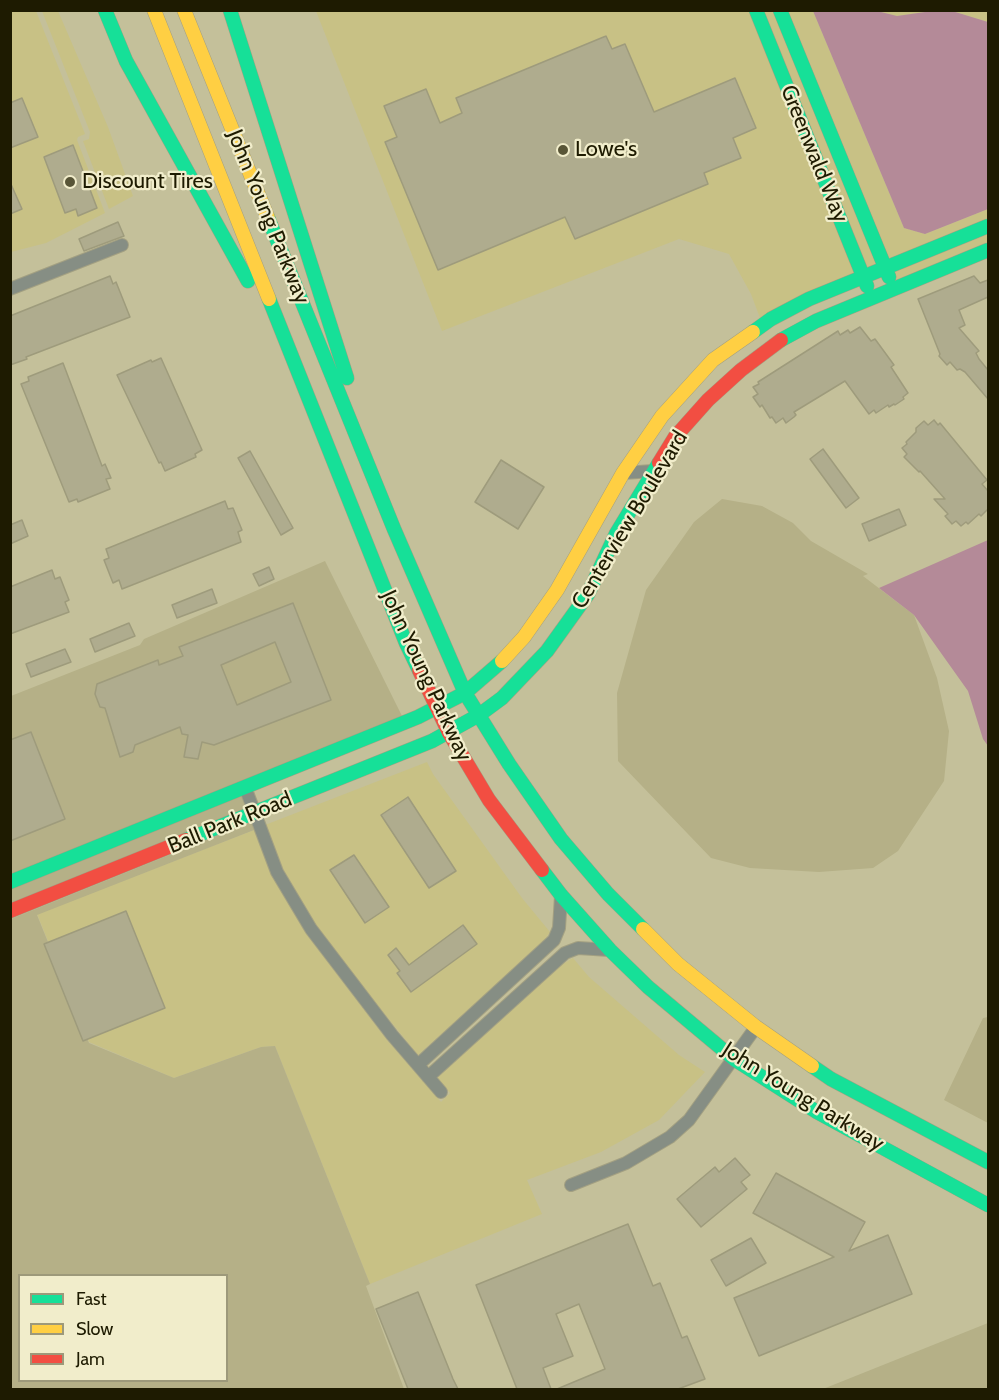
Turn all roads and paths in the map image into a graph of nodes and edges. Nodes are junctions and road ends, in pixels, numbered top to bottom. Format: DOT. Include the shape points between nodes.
graph roads {
  1 [pos="105,10"];
  2 [pos="154,10"];
  3 [pos="184,10"];
  4 [pos="230,10"];
  5 [pos="756,10"];
  6 [pos="780,10"];
  7 [pos="988,226"];
  8 [pos="122,245"];
  9 [pos="988,250"];
  10 [pos="885,268"];
  11 [pos="864,277"];
  12 [pos="10,289"];
  13 [pos="894,289"];
  14 [pos="872,298"];
  15 [pos="288,350"];
  16 [pos="653,471"];
  17 [pos="623,473"];
  18 [pos="394,529"];
  19 [pos="465,693"];
  20 [pos="436,708"];
  21 [pos="479,715"];
  22 [pos="449,734"];
  23 [pos="244,787"];
  24 [pos="254,813"];
  25 [pos="10,882"];
  26 [pos="561,895"];
  27 [pos="10,911"];
  28 [pos="610,950"];
  29 [pos="526,967"];
  30 [pos="536,978"];
  31 [pos="756,1027"];
  32 [pos="734,1059"];
  33 [pos="418,1065"];
  34 [pos="428,1077"];
  35 [pos="441,1092"];
  36 [pos="988,1162"];
  37 [pos="571,1185"];
  38 [pos="988,1205"];
  1 -- 15 [label="main road" via="126,61 263,313"];
  2 -- 15 [label="main road, John Young Parkway"];
  3 -- 18 [label="main road, John Young Parkway"];
  4 -- 18 [label="main road"];
  5 -- 11 [label="main road, Greenwald Way"];
  6 -- 10 [label="main road, Greenwald Way"];
  7 -- 10 [label="main road"];
  8 -- 12 [label="street"];
  9 -- 13 [label="main road, Centerview Boulevard"];
  10 -- 11 [label="main road, Centerview Boulevard"];
  10 -- 13 [label="main road, Greenwald Way"];
  11 -- 14 [label="main road, Greenwald Way"];
  11 -- 17 [label="main road, Centerview Boulevard" via="771,319 713,360 662,416"];
  13 -- 14 [label="main road, Centerview Boulevard"];
  14 -- 16 [label="main road, Centerview Boulevard" via="816,321 741,369 675,437"];
  15 -- 20 [label="main road, John Young Parkway" via="406,644"];
  16 -- 17 [label="street"];
  16 -- 21 [label="main road, Centerview Boulevard" via="616,534 588,594 547,651 502,698"];
  17 -- 19 [label="main road, Centerview Boulevard" via="557,590 508,655"];
  18 -- 19 [label="main road, John Young Parkway"];
  19 -- 20 [label="main road, Centerview Boulevard"];
  19 -- 21 [label="main road, John Young Parkway"];
  20 -- 22 [label="main road, John Young Parkway"];
  20 -- 23 [label="main road, Ball Park Road"];
  21 -- 22 [label="main road, Centerview Boulevard"];
  21 -- 31 [label="main road, John Young Parkway" via="561,839 608,894 678,964"];
  22 -- 24 [label="main road, Ball Park Road"];
  22 -- 26 [label="main road, John Young Parkway" via="489,800"];
  23 -- 24 [label="street"];
  23 -- 25 [label="main road, Ball Park Road"];
  24 -- 27 [label="main road, Ball Park Road"];
  24 -- 33 [label="street" via="278,872 311,929"];
  26 -- 28 [label="main road, John Young Parkway"];
  26 -- 29 [label="street" via="554,940"];
  28 -- 30 [label="street" via="578,948 565,953"];
  28 -- 32 [label="main road, John Young Parkway"];
  29 -- 30 [label="street"];
  29 -- 33 [label="street"];
  30 -- 34 [label="street"];
  31 -- 32 [label="street"];
  31 -- 36 [label="main road, John Young Parkway" via="831,1079"];
  32 -- 37 [label="street" via="689,1120 670,1137 627,1163"];
  32 -- 38 [label="main road, John Young Parkway" via="817,1112"];
  33 -- 34 [label="street"];
  34 -- 35 [label="street"];
}
